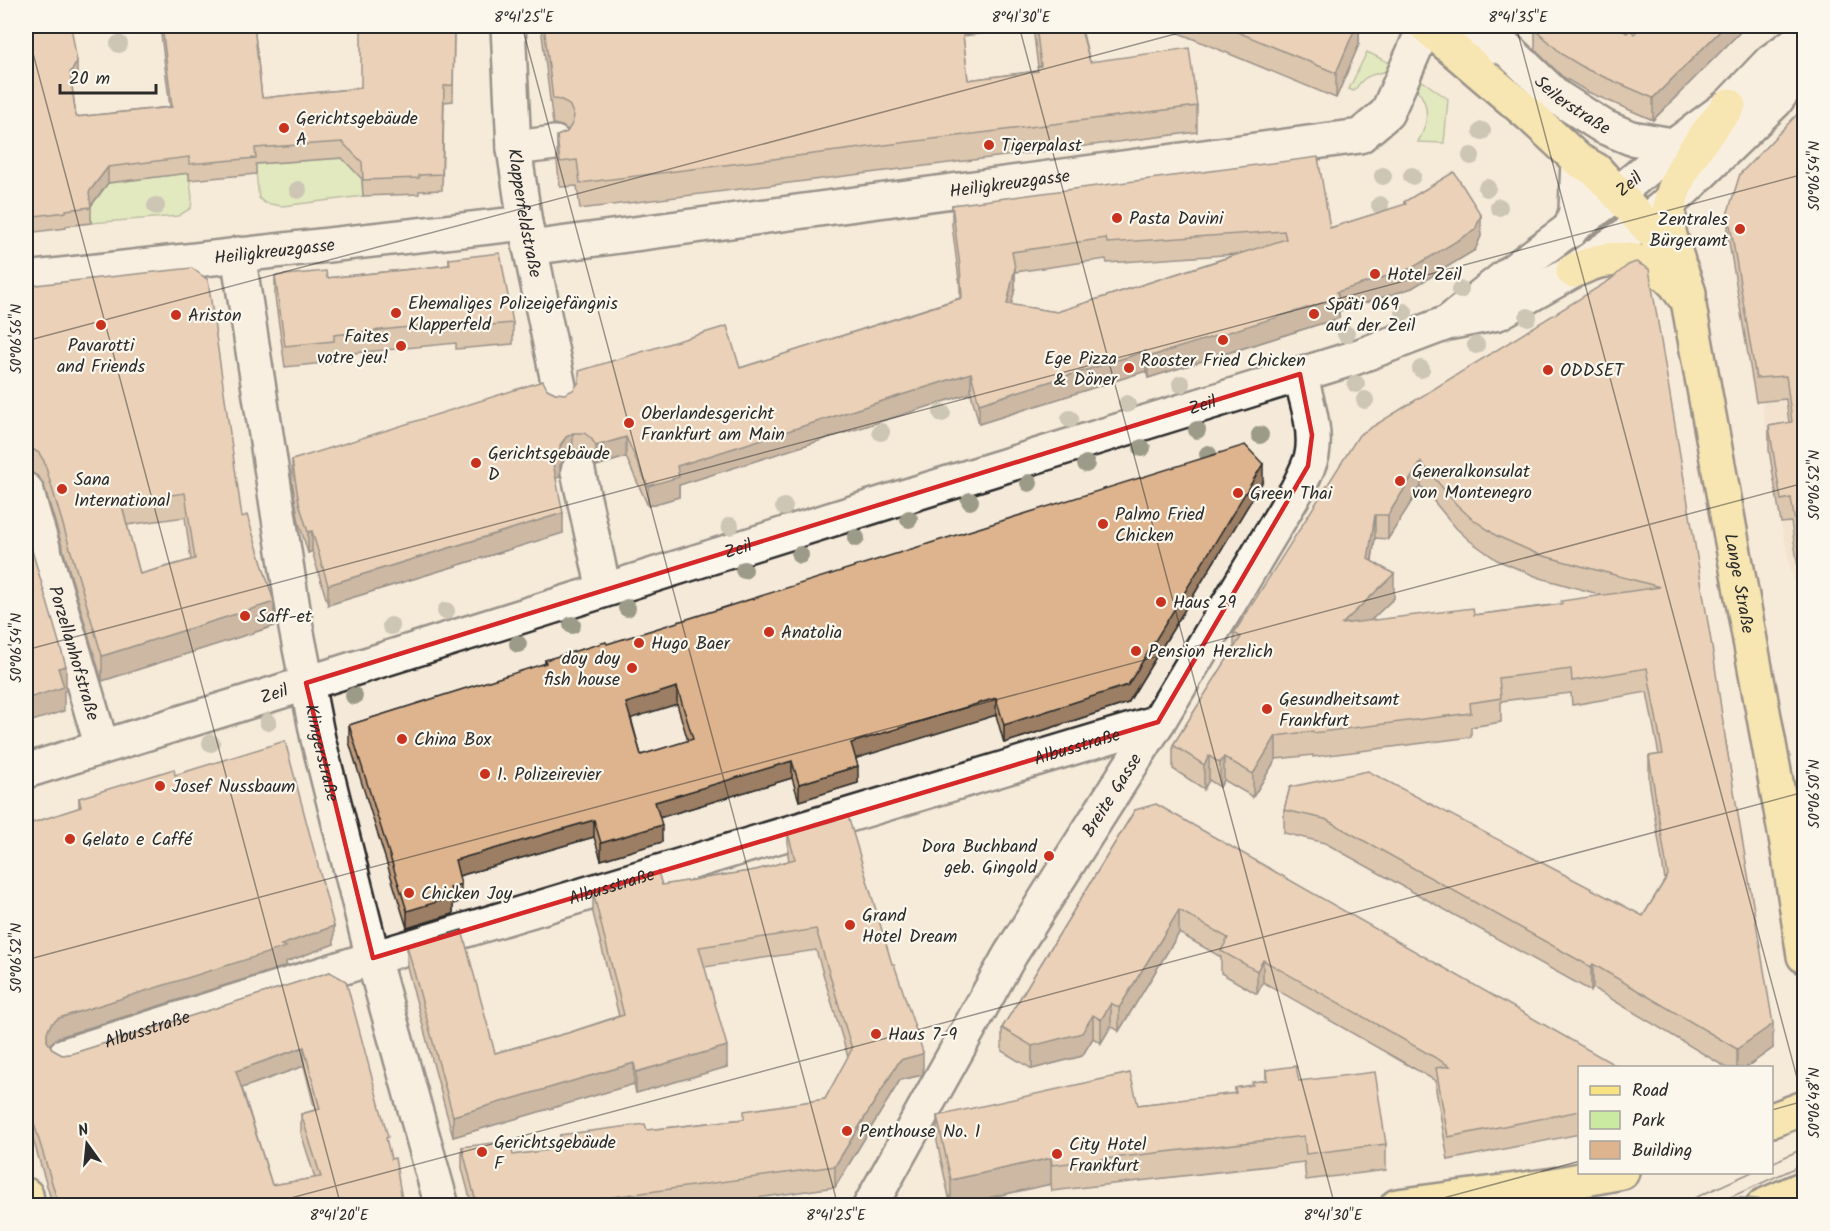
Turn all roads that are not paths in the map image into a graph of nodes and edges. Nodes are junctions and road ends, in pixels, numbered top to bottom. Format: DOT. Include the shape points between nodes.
graph roads {
  1 [pos="508,26"];
  2 [pos="1427,26"];
  3 [pos="1513,37"];
  4 [pos="1804,37"];
  5 [pos="1804,62"];
  6 [pos="1729,105"];
  7 [pos="555,143"];
  8 [pos="1732,144"];
  9 [pos="514,148"];
  10 [pos="1684,148"];
  11 [pos="1578,160"];
  12 [pos="1617,194"];
  13 [pos="1670,202"];
  14 [pos="1643,223"];
  15 [pos="1570,231"];
  16 [pos="528,236"];
  17 [pos="238,254"];
  18 [pos="1681,270"];
  19 [pos="1573,271"];
  20 [pos="26,279"];
  21 [pos="1689,306"];
  22 [pos="1447,323"];
  23 [pos="1300,374"];
  24 [pos="561,396"];
  25 [pos="578,471"];
  26 [pos="26,490"];
  27 [pos="604,590"];
  28 [pos="306,683"];
  29 [pos="1158,722"];
  30 [pos="102,747"];
  31 [pos="26,771"];
  32 [pos="1804,956"];
  33 [pos="373,958"];
  34 [pos="65,1055"];
  35 [pos="1804,1108"];
  36 [pos="1773,1120"];
  37 [pos="1616,1174"];
  38 [pos="1804,1188"];
  39 [pos="26,1195"];
  40 [pos="28,1206"];
  41 [pos="442,1206"];
  42 [pos="870,1206"];
  43 [pos="1397,1206"];
  44 [pos="1763,1206"];
  1 -- 9 [label="street, Klapperfeldstraße"];
  2 -- 3 [label="street, Seilerstraße"];
  2 -- 11 [label="main road, Seilerstraße"];
  2 -- 16 [label="street, Heiligkreuzgasse" via="1387,113 1360,136"];
  3 -- 10 [label="street, Seilerstraße" via="1557,97 1604,127 1631,138"];
  4 -- 6 [label="street" via="1771,62"];
  5 -- 8 [label="street, Zeil" via="1775,102"];
  6 -- 10 [label="main road"];
  7 -- 9 [label="street"];
  8 -- 10 [label="street, Seilerstraße"];
  8 -- 13 [label="street, Zeil"];
  9 -- 16 [label="street, Klapperfeldstraße"];
  10 -- 12 [label="street, Zeil"];
  10 -- 13 [label="main road"];
  11 -- 12 [label="main road, Seilerstraße" via="1596,170"];
  11 -- 15 [label="street" via="1576,211"];
  12 -- 14 [label="main road, Seilerstraße"];
  12 -- 15 [label="street, Zeil"];
  13 -- 14 [label="street, Zeil"];
  13 -- 18 [label="main road" via="1669,230"];
  14 -- 18 [label="main road, Lange Straße"];
  14 -- 19 [label="street, Zeil"];
  15 -- 22 [label="street, Zeil"];
  16 -- 17 [label="street, Heiligkreuzgasse"];
  16 -- 24 [label="street, Klapperfeldstraße"];
  17 -- 20 [label="street, Heiligkreuzgasse"];
  17 -- 28 [label="street, Klingerstraße"];
  18 -- 21 [label="main road, Lange Straße"];
  19 -- 21 [label="main road" via="1599,261 1645,262 1676,283"];
  19 -- 22 [label="street, Zeil" via="1498,313"];
  21 -- 32 [label="main road, Lange Straße"];
  22 -- 23 [label="street, Zeil" via="1388,347"];
  23 -- 27 [label="street, Zeil"];
  23 -- 29 [label="street, Breite Gasse" via="1312,435 1308,466"];
  25 -- 27 [label="street"];
  26 -- 30 [label="street, Porzellanhofstraße"];
  27 -- 28 [label="street, Zeil"];
  28 -- 30 [label="street, Zeil"];
  28 -- 33 [label="street, Klingerstraße"];
  29 -- 33 [label="street, Albusstraße"];
  29 -- 42 [label="street, Breite Gasse" via="1010,955"];
  30 -- 31 [label="street, Zeil"];
  33 -- 34 [label="street, Albusstraße"];
  33 -- 41 [label="street, Klingerstraße"];
  35 -- 36 [label="main road"];
  37 -- 43 [label="main road"];
  38 -- 44 [label="main road"];
  39 -- 40 [label="main road"];
}
